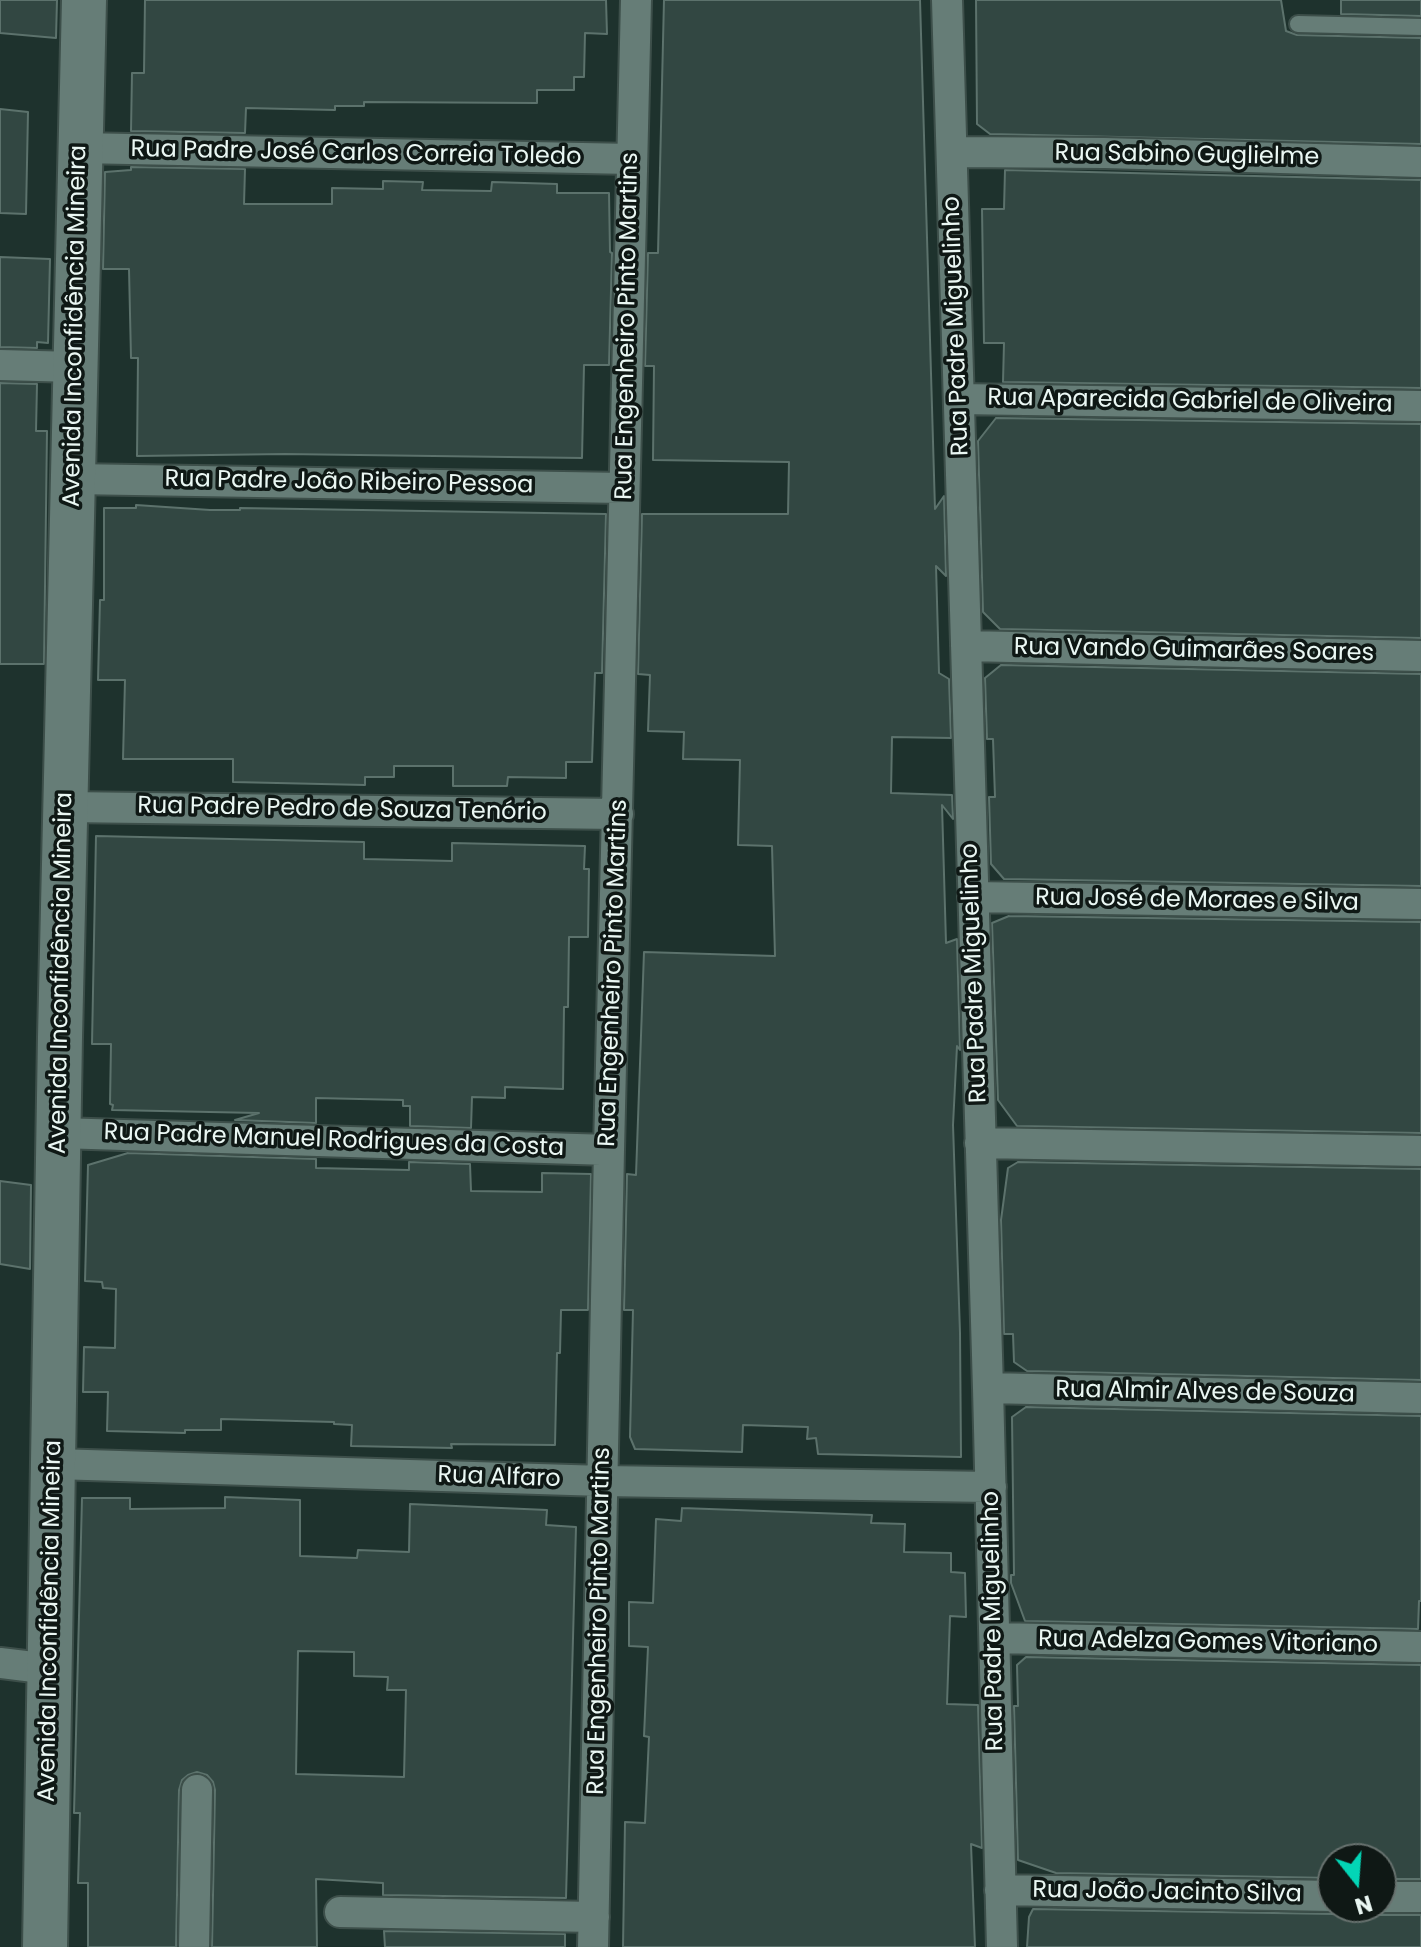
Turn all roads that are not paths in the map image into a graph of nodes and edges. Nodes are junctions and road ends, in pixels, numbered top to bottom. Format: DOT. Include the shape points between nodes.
graph roads {
  1 [pos="84,0"];
  2 [pos="636,0"];
  3 [pos="947,0"];
  4 [pos="1298,24"];
  5 [pos="1421,27"];
  6 [pos="79,148"];
  7 [pos="952,152"];
  8 [pos="632,159"];
  9 [pos="1421,162"];
  10 [pos="0,365"];
  11 [pos="75,367"];
  12 [pos="959,399"];
  13 [pos="1421,406"];
  14 [pos="73,479"];
  15 [pos="624,488"];
  16 [pos="966,646"];
  17 [pos="1421,656"];
  18 [pos="65,807"];
  19 [pos="618,814"];
  20 [pos="973,897"];
  21 [pos="1421,904"];
  22 [pos="59,1133"];
  23 [pos="980,1143"];
  24 [pos="609,1150"];
  25 [pos="1421,1151"];
  26 [pos="988,1388"];
  27 [pos="1421,1398"];
  28 [pos="55,1464"];
  29 [pos="603,1481"];
  30 [pos="991,1487"];
  31 [pos="995,1638"];
  32 [pos="1421,1647"];
  33 [pos="0,1663"];
  34 [pos="50,1669"];
  35 [pos="197,1790"];
  36 [pos="1000,1890"];
  37 [pos="1317,1896"];
  38 [pos="1397,1897"];
  39 [pos="1421,1897"];
  40 [pos="340,1912"];
  41 [pos="594,1932"];
  42 [pos="45,1947"];
  43 [pos="194,1947"];
  44 [pos="1002,1947"];
  1 -- 6 [label="street, Avenida Inconfidência Mineira"];
  2 -- 8 [label="street, Rua Engenheiro Pinto Martins"];
  3 -- 7 [label="street, Rua Padre Miguelinho"];
  4 -- 5 [label="lane"];
  6 -- 8 [label="street, Rua Padre José Carlos Correia Toledo"];
  6 -- 11 [label="street, Avenida Inconfidência Mineira"];
  7 -- 9 [label="street, Rua Sabino Guglielme"];
  7 -- 12 [label="street, Rua Padre Miguelinho"];
  8 -- 15 [label="street, Rua Engenheiro Pinto Martins"];
  10 -- 11 [label="street"];
  11 -- 14 [label="street, Avenida Inconfidência Mineira"];
  12 -- 13 [label="street, Rua Aparecida Gabriel de Oliveira"];
  12 -- 16 [label="street, Rua Padre Miguelinho"];
  14 -- 15 [label="street, Rua Padre João Ribeiro Pessoa"];
  14 -- 18 [label="street, Avenida Inconfidência Mineira"];
  15 -- 19 [label="street, Rua Engenheiro Pinto Martins"];
  16 -- 17 [label="street, Rua Vando Guimarães Soares"];
  16 -- 20 [label="street, Rua Padre Miguelinho"];
  18 -- 19 [label="street, Rua Padre Pedro de Souza Tenório"];
  18 -- 22 [label="street, Avenida Inconfidência Mineira"];
  19 -- 24 [label="street, Rua Engenheiro Pinto Martins"];
  20 -- 21 [label="street, Rua José de Moraes e Silva"];
  20 -- 23 [label="street, Rua Padre Miguelinho"];
  22 -- 24 [label="street, Rua Padre Manuel Rodrigues da Costa"];
  22 -- 28 [label="street, Avenida Inconfidência Mineira"];
  23 -- 25 [label="street"];
  23 -- 26 [label="street, Rua Padre Miguelinho"];
  24 -- 29 [label="street, Rua Engenheiro Pinto Martins"];
  26 -- 27 [label="street, Rua Almir Alves de Souza"];
  26 -- 30 [label="street, Rua Padre Miguelinho"];
  28 -- 29 [label="street, Rua Alfaro"];
  28 -- 34 [label="street, Avenida Inconfidência Mineira"];
  29 -- 30 [label="street, Rua Alfaro"];
  29 -- 41 [label="street, Rua Engenheiro Pinto Martins"];
  30 -- 31 [label="street, Rua Padre Miguelinho"];
  31 -- 32 [label="street, Rua Adelza Gomes Vitoriano"];
  31 -- 36 [label="street, Rua Padre Miguelinho"];
  33 -- 34 [label="street"];
  34 -- 42 [label="street, Avenida Inconfidência Mineira"];
  35 -- 43 [label="street"];
  36 -- 37 [label="street, Rua João Jacinto Silva"];
  36 -- 44 [label="street, Rua Padre Miguelinho"];
  38 -- 39 [label="street"];
  40 -- 41 [label="street"];
}
